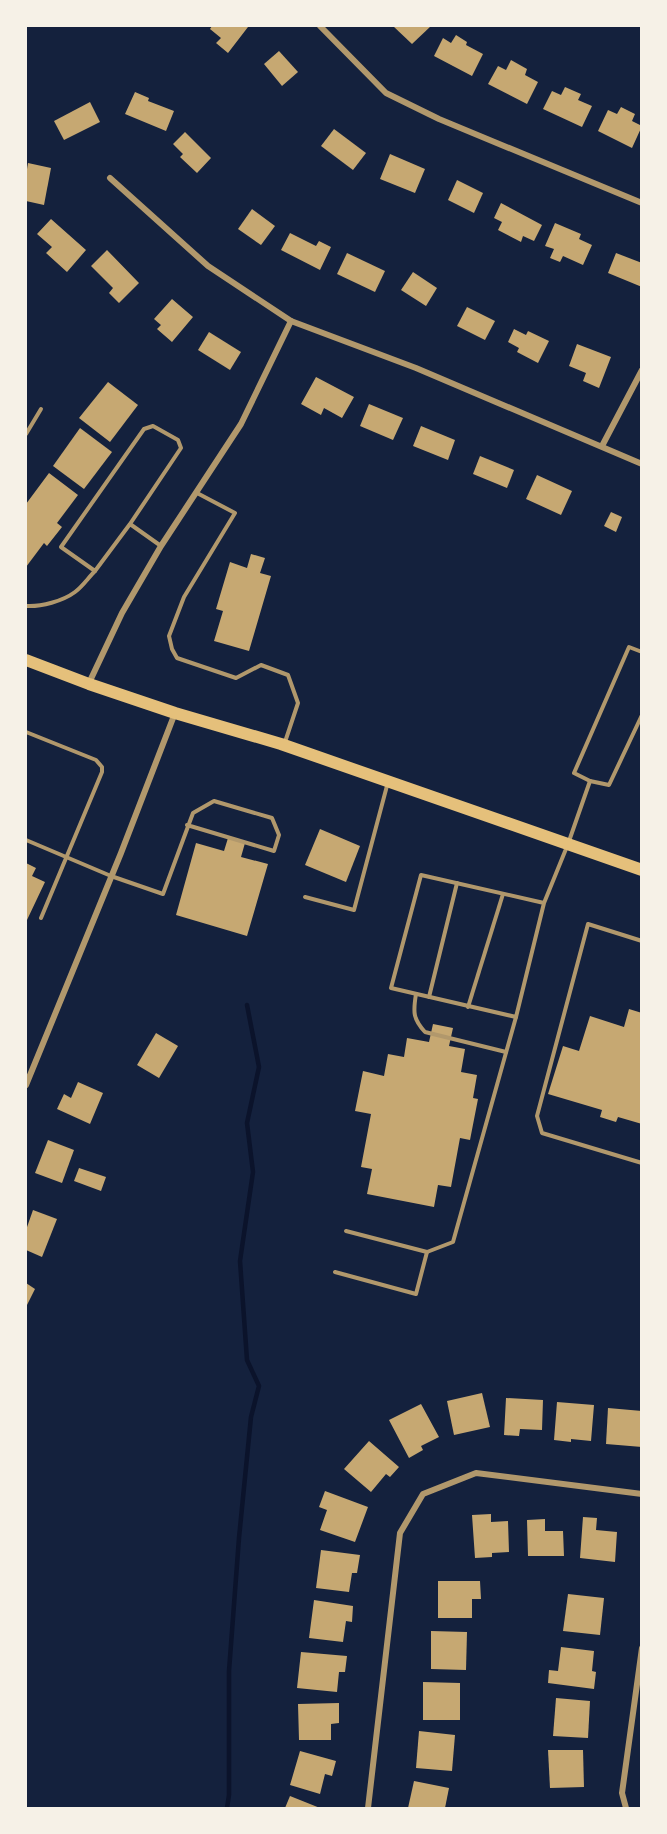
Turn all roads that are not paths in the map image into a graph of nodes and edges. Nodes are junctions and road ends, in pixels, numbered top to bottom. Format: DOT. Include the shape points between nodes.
graph roads {
  1 [pos="320,26"];
  2 [pos="110,178"];
  3 [pos="642,203"];
  4 [pos="291,321"];
  5 [pos="642,370"];
  6 [pos="41,409"];
  7 [pos="26,434"];
  8 [pos="602,446"];
  9 [pos="642,464"];
  10 [pos="197,493"];
  11 [pos="130,525"];
  12 [pos="161,546"];
  13 [pos="94,571"];
  14 [pos="26,606"];
  15 [pos="642,652"];
  16 [pos="26,660"];
  17 [pos="89,684"];
  18 [pos="175,712"];
  19 [pos="642,715"];
  20 [pos="26,732"];
  21 [pos="284,745"];
  22 [pos="590,781"];
  23 [pos="388,782"];
  24 [pos="187,825"];
  25 [pos="26,840"];
  26 [pos="568,844"];
  27 [pos="66,857"];
  28 [pos="642,870"];
  29 [pos="111,876"];
  30 [pos="457,883"];
  31 [pos="503,894"];
  32 [pos="305,897"];
  33 [pos="544,903"];
  34 [pos="41,918"];
  35 [pos="642,941"];
  36 [pos="416,994"];
  37 [pos="429,997"];
  38 [pos="468,1007"];
  39 [pos="516,1017"];
  40 [pos="506,1052"];
  41 [pos="26,1085"];
  42 [pos="642,1163"];
  43 [pos="346,1231"];
  44 [pos="427,1252"];
  45 [pos="335,1272"];
  46 [pos="642,1494"];
  47 [pos="642,1648"];
  48 [pos="368,1809"];
  49 [pos="626,1809"];
  1 -- 3 [label="street" via="386,93"];
  2 -- 4 [label="street" via="208,266"];
  4 -- 8 [label="street" via="416,368"];
  4 -- 10 [label="street" via="241,424"];
  5 -- 8 [label="street"];
  6 -- 7 [label="lane"];
  8 -- 9 [label="street"];
  10 -- 12 [label="street"];
  10 -- 21 [label="lane" via="235,513 184,597 169,636 172,649 177,658 236,678 261,665 288,675 298,703"];
  11 -- 12 [label="lane"];
  11 -- 13 [label="lane"];
  11 -- 13 [label="lane" via="181,448 178,440 153,426 144,429 61,547"];
  12 -- 17 [label="street" via="122,613"];
  13 -- 14 [label="lane" via="68,597"];
  15 -- 22 [label="lane" via="629,647 574,773"];
  16 -- 17 [label="main road"];
  17 -- 18 [label="main road"];
  18 -- 21 [label="main road"];
  18 -- 29 [label="street"];
  19 -- 22 [label="lane" via="609,785"];
  20 -- 27 [label="lane" via="96,760 102,767"];
  21 -- 23 [label="main road"];
  22 -- 26 [label="lane"];
  23 -- 26 [label="main road"];
  23 -- 32 [label="lane" via="354,910"];
  24 -- 24 [label="lane" via="193,813 214,801 272,818 279,835 273,851"];
  24 -- 29 [label="lane" via="163,894"];
  25 -- 27 [label="lane"];
  26 -- 28 [label="main road"];
  26 -- 33 [label="lane"];
  27 -- 29 [label="lane"];
  27 -- 34 [label="lane"];
  29 -- 41 [label="street"];
  30 -- 31 [label="lane"];
  30 -- 36 [label="lane" via="421,874 391,988"];
  30 -- 37 [label="lane"];
  31 -- 33 [label="lane"];
  31 -- 38 [label="lane"];
  33 -- 39 [label="lane"];
  35 -- 42 [label="lane" via="588,924 537,1116 542,1133"];
  36 -- 37 [label="lane"];
  36 -- 40 [label="lane" via="414,1016 425,1032"];
  37 -- 38 [label="lane"];
  38 -- 39 [label="lane"];
  39 -- 40 [label="lane"];
  40 -- 44 [label="lane" via="453,1242"];
  43 -- 44 [label="lane"];
  44 -- 45 [label="lane" via="416,1294"];
  46 -- 48 [label="street" via="476,1473 423,1494 400,1533"];
  47 -- 49 [label="street" via="622,1793"];
}
